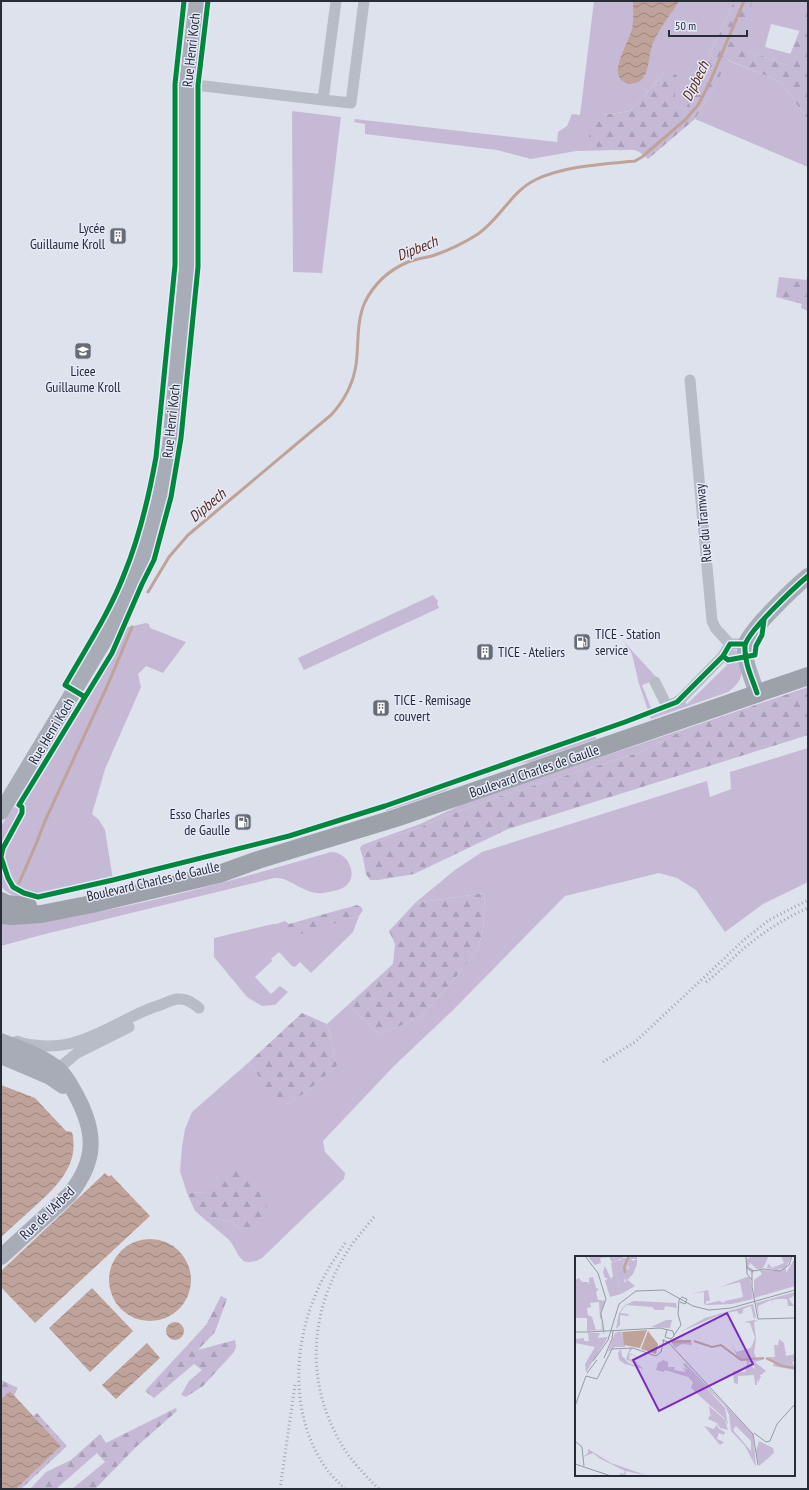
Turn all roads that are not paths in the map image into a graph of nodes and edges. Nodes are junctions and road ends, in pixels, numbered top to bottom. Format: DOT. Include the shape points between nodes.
graph roads {
  1 [pos="197,1"];
  2 [pos="336,1"];
  3 [pos="364,1"];
  4 [pos="186,84"];
  5 [pos="323,100"];
  6 [pos="690,380"];
  7 [pos="808,576"];
  8 [pos="737,644"];
  9 [pos="808,676"];
  10 [pos="655,682"];
  11 [pos="757,693"];
  12 [pos="3,807"];
  13 [pos="258,860"];
  14 [pos="1,901"];
  15 [pos="92,904"];
  16 [pos="1,915"];
  17 [pos="1,924"];
  18 [pos="167,1003"];
  19 [pos="199,1008"];
  20 [pos="1,1036"];
  21 [pos="1,1041"];
  22 [pos="1,1050"];
  23 [pos="1,1056"];
  24 [pos="58,1069"];
  25 [pos="77,1097"];
  26 [pos="1,1257"];
  1 -- 4 [label="street, Rue Henri Koch"];
  2 -- 5 [label="street"];
  3 -- 5 [label="street" via="351,103"];
  4 -- 5 [label="street"];
  4 -- 12 [label="street, Rue Henri Koch" via="187,266 170,446 158,506 138,569 108,636"];
  6 -- 8 [label="street, Rue du Tramway" via="712,621 716,629"];
  7 -- 8 [label="street"];
  8 -- 10 [label="street" via="677,702 667,706"];
  8 -- 11 [label="street" via="745,657"];
  9 -- 11 [label="main road, Boulevard Charles de Gaulle"];
  11 -- 13 [label="main road, Boulevard Charles de Gaulle" via="384,822"];
  13 -- 14 [label="main road, Boulevard Charles de Gaulle" via="217,866 39,906 22,906"];
  13 -- 15 [label="main road, Boulevard Charles de Gaulle" via="219,874"];
  15 -- 16 [label="main road, Boulevard Charles de Gaulle" via="41,914"];
  15 -- 17 [label="street, Boulevard Charles de Gaulle" via="67,915"];
  18 -- 19 [label="street" via="178,999 189,1000"];
  18 -- 20 [label="street" via="139,1013 106,1031 78,1042 41,1046 20,1043"];
  18 -- 24 [label="street" via="126,1029 77,1053"];
  21 -- 24 [label="street, Rue de l'Arbed"];
  22 -- 24 [label="street" via="50,1071"];
  23 -- 25 [label="street, Rue de l'Arbed" via="50,1077"];
  24 -- 25 [label="street, Rue de l'Arbed" via="68,1079"];
  25 -- 26 [label="street, Rue de l'Arbed" via="87,1118 90,1135 90,1152 83,1175 70,1194"];
}
